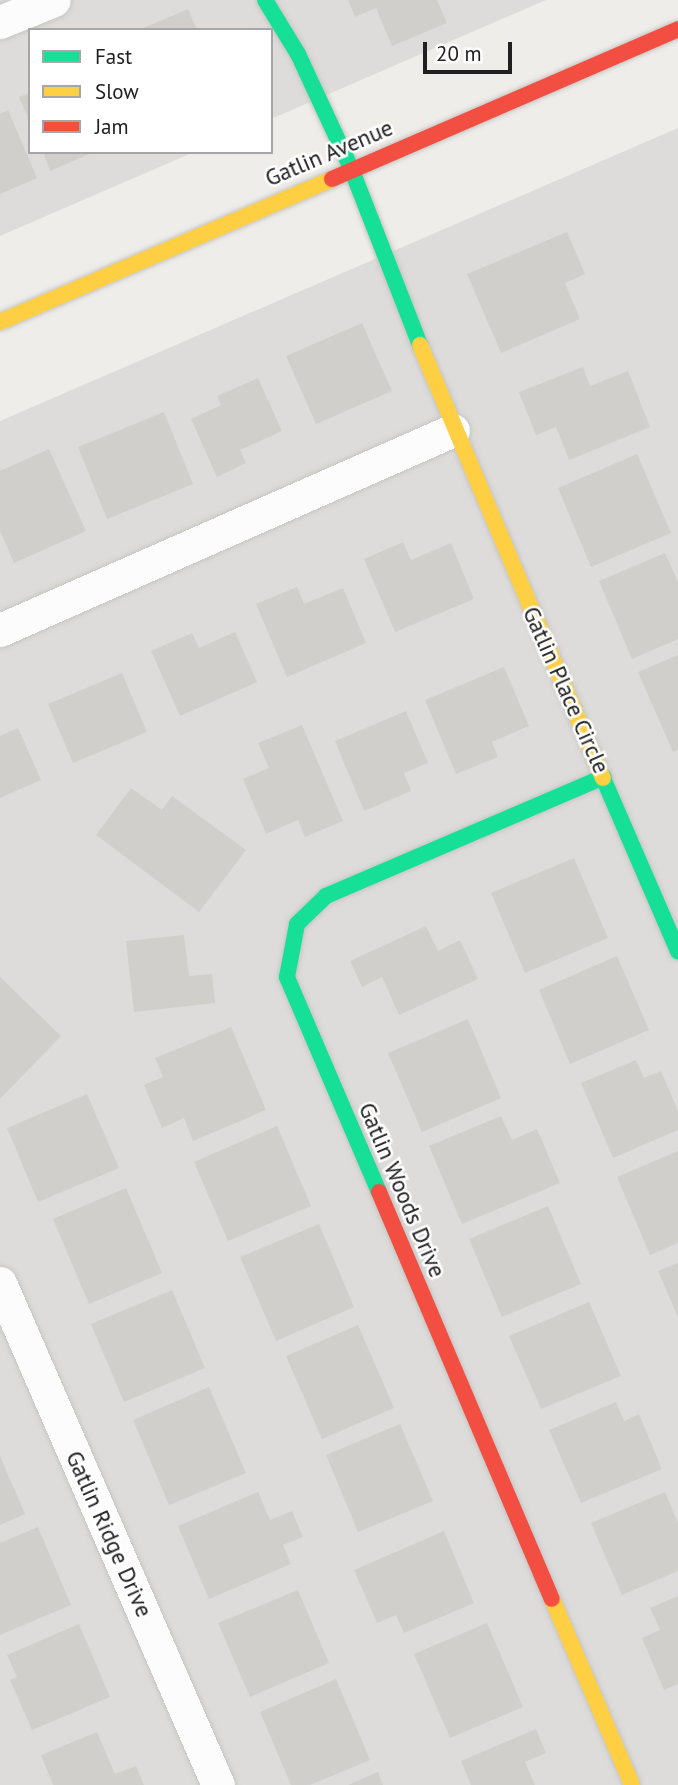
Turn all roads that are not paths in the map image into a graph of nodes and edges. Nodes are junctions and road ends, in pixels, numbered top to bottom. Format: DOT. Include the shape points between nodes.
graph roads {
  1 [pos="54,0"];
  2 [pos="265,0"];
  3 [pos="0,22"];
  4 [pos="678,29"];
  5 [pos="351,168"];
  6 [pos="0,322"];
  7 [pos="453,430"];
  8 [pos="0,631"];
  9 [pos="604,777"];
  10 [pos="678,951"];
  11 [pos="0,1283"];
  12 [pos="218,1785"];
  13 [pos="632,1785"];
  1 -- 3 [label="street"];
  2 -- 5 [label="street, Gatlin Place Circle" via="298,54"];
  4 -- 5 [label="street, Gatlin Avenue"];
  5 -- 6 [label="street, Gatlin Avenue"];
  5 -- 7 [label="street, Gatlin Place Circle"];
  7 -- 8 [label="street"];
  7 -- 9 [label="street, Gatlin Place Circle"];
  9 -- 10 [label="street, Gatlin Place Circle"];
  9 -- 13 [label="street, Gatlin Woods Drive" via="326,896 297,924 287,977"];
  11 -- 12 [label="street, Gatlin Ridge Drive"];
}
